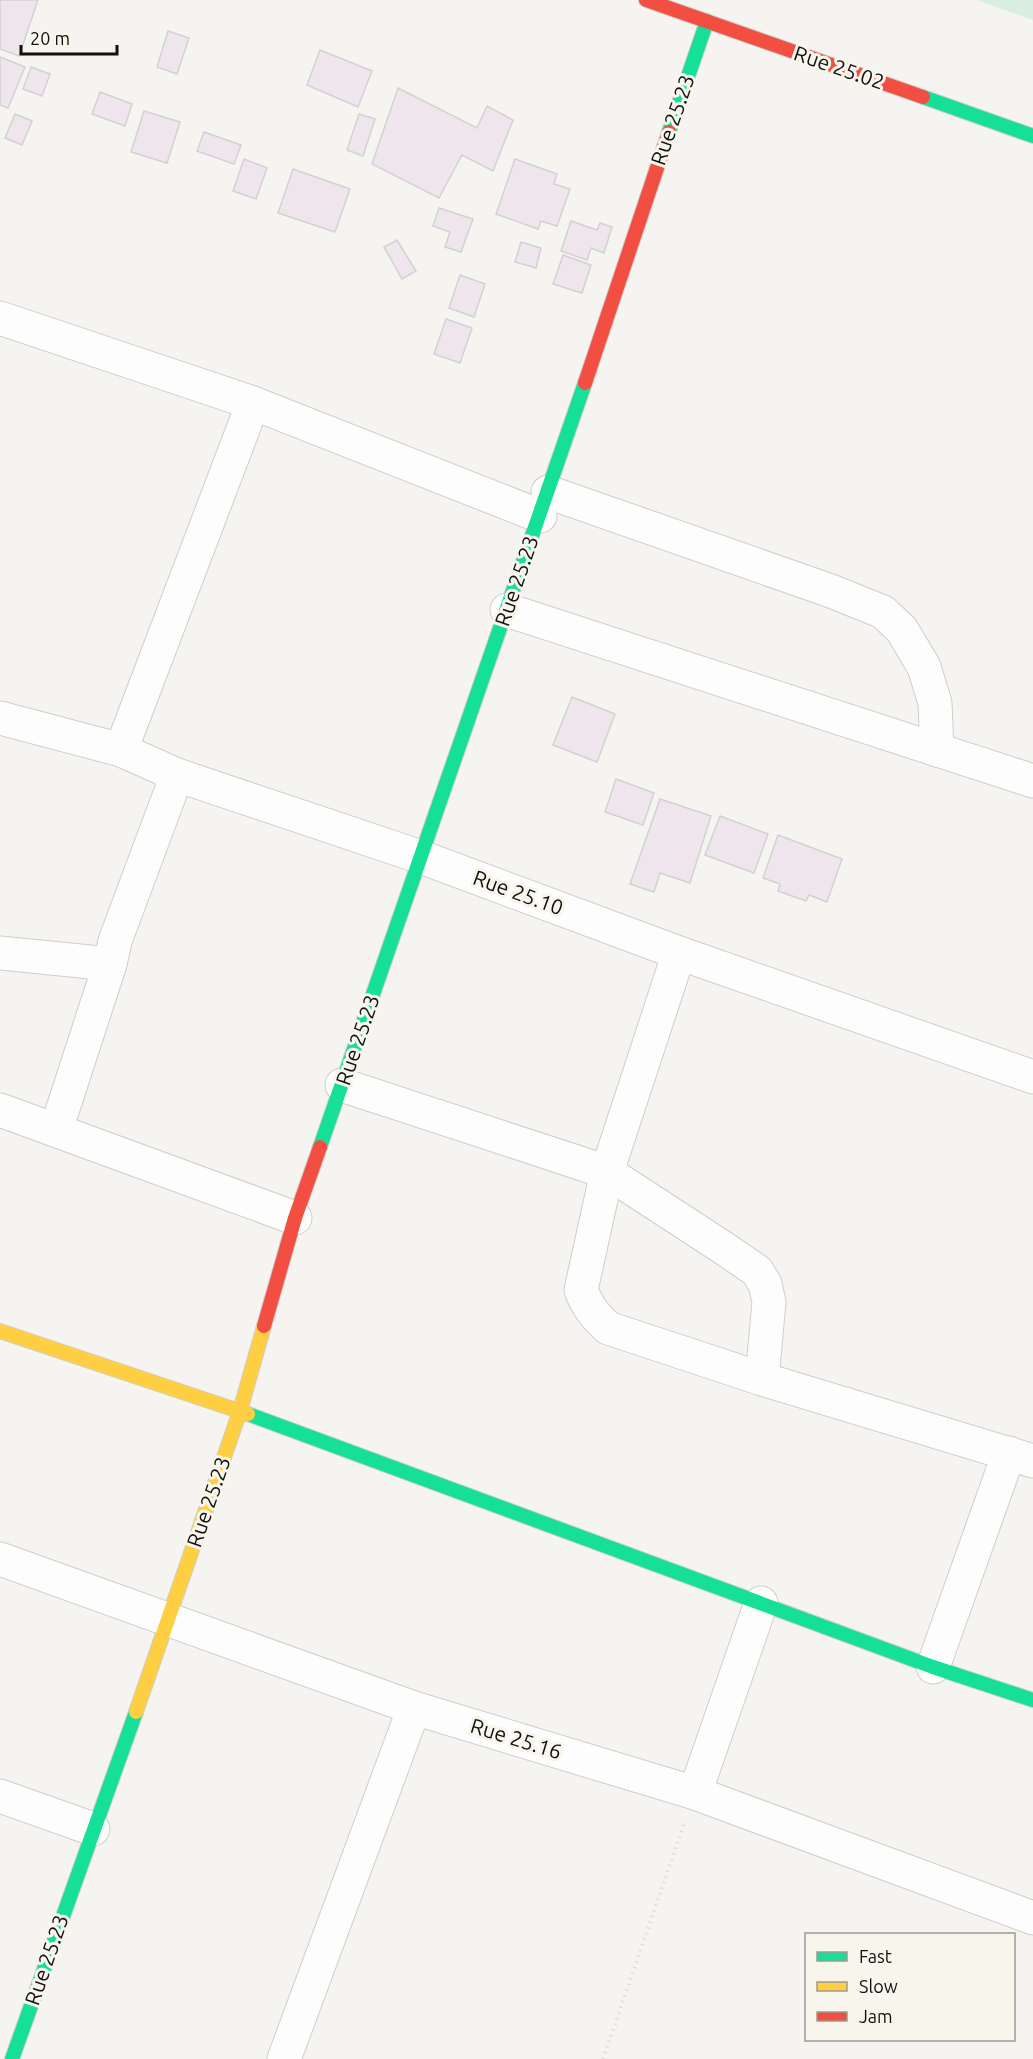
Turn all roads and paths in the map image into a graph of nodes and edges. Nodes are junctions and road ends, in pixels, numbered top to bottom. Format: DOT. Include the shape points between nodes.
graph roads {
  1 [pos="646,0"];
  2 [pos="707,21"];
  3 [pos="1033,136"];
  4 [pos="0,318"];
  5 [pos="254,403"];
  6 [pos="544,504"];
  7 [pos="507,609"];
  8 [pos="0,718"];
  9 [pos="121,750"];
  10 [pos="937,750"];
  11 [pos="177,776"];
  12 [pos="1033,781"];
  13 [pos="421,857"];
  14 [pos="0,953"];
  15 [pos="679,953"];
  16 [pos="110,964"];
  17 [pos="1033,1077"];
  18 [pos="342,1085"];
  19 [pos="0,1110"];
  20 [pos="56,1130"];
  21 [pos="607,1172"];
  22 [pos="295,1218"];
  23 [pos="0,1331"];
  24 [pos="762,1379"];
  25 [pos="240,1411"];
  26 [pos="1026,1456"];
  27 [pos="0,1559"];
  28 [pos="761,1603"];
  29 [pos="169,1621"];
  30 [pos="933,1667"];
  31 [pos="1033,1700"];
  32 [pos="414,1708"];
  33 [pos="695,1793"];
  34 [pos="0,1796"];
  35 [pos="93,1829"];
  36 [pos="1033,1918"];
  37 [pos="12,2059"];
  38 [pos="284,2059"];
  39 [pos="603,2059"];
  1 -- 2 [label="street, Rue 25.02"];
  2 -- 3 [label="street, Rue 25.02"];
  2 -- 6 [label="street, Rue 25.23"];
  4 -- 5 [label="street"];
  5 -- 6 [label="street"];
  5 -- 9 [label="street"];
  6 -- 7 [label="street, Rue 25.23"];
  6 -- 10 [label="street" via="842,595 883,612 902,630 924,667 935,703"];
  7 -- 10 [label="street"];
  7 -- 13 [label="street, Rue 25.23"];
  8 -- 9 [label="street, Rue 25.10"];
  9 -- 11 [label="street, Rue 25.10"];
  10 -- 12 [label="street"];
  11 -- 13 [label="street, Rue 25.10"];
  11 -- 16 [label="street" via="143,860"];
  13 -- 15 [label="street, Rue 25.10"];
  13 -- 18 [label="street, Rue 25.23"];
  14 -- 16 [label="street"];
  15 -- 17 [label="street, Rue 25.10"];
  15 -- 21 [label="street"];
  16 -- 20 [label="street"];
  18 -- 21 [label="street"];
  18 -- 22 [label="street, Rue 25.23"];
  19 -- 20 [label="street"];
  20 -- 22 [label="street"];
  21 -- 24 [label="street" via="757,1271 769,1302"];
  21 -- 24 [label="street" via="581,1290 594,1315 608,1328"];
  22 -- 25 [label="street, Rue 25.23"];
  23 -- 25 [label="street"];
  24 -- 26 [label="street"];
  25 -- 28 [label="street"];
  25 -- 29 [label="street, Rue 25.23"];
  26 -- 30 [label="street"];
  27 -- 29 [label="street, Rue 25.16"];
  28 -- 30 [label="street"];
  28 -- 33 [label="street"];
  29 -- 32 [label="street, Rue 25.16"];
  29 -- 35 [label="street, Rue 25.23"];
  30 -- 31 [label="street"];
  32 -- 33 [label="street, Rue 25.16"];
  32 -- 38 [label="street"];
  33 -- 36 [label="street, Rue 25.16"];
  33 -- 39 [label="path"];
  34 -- 35 [label="street"];
  35 -- 37 [label="street, Rue 25.23"];
}
